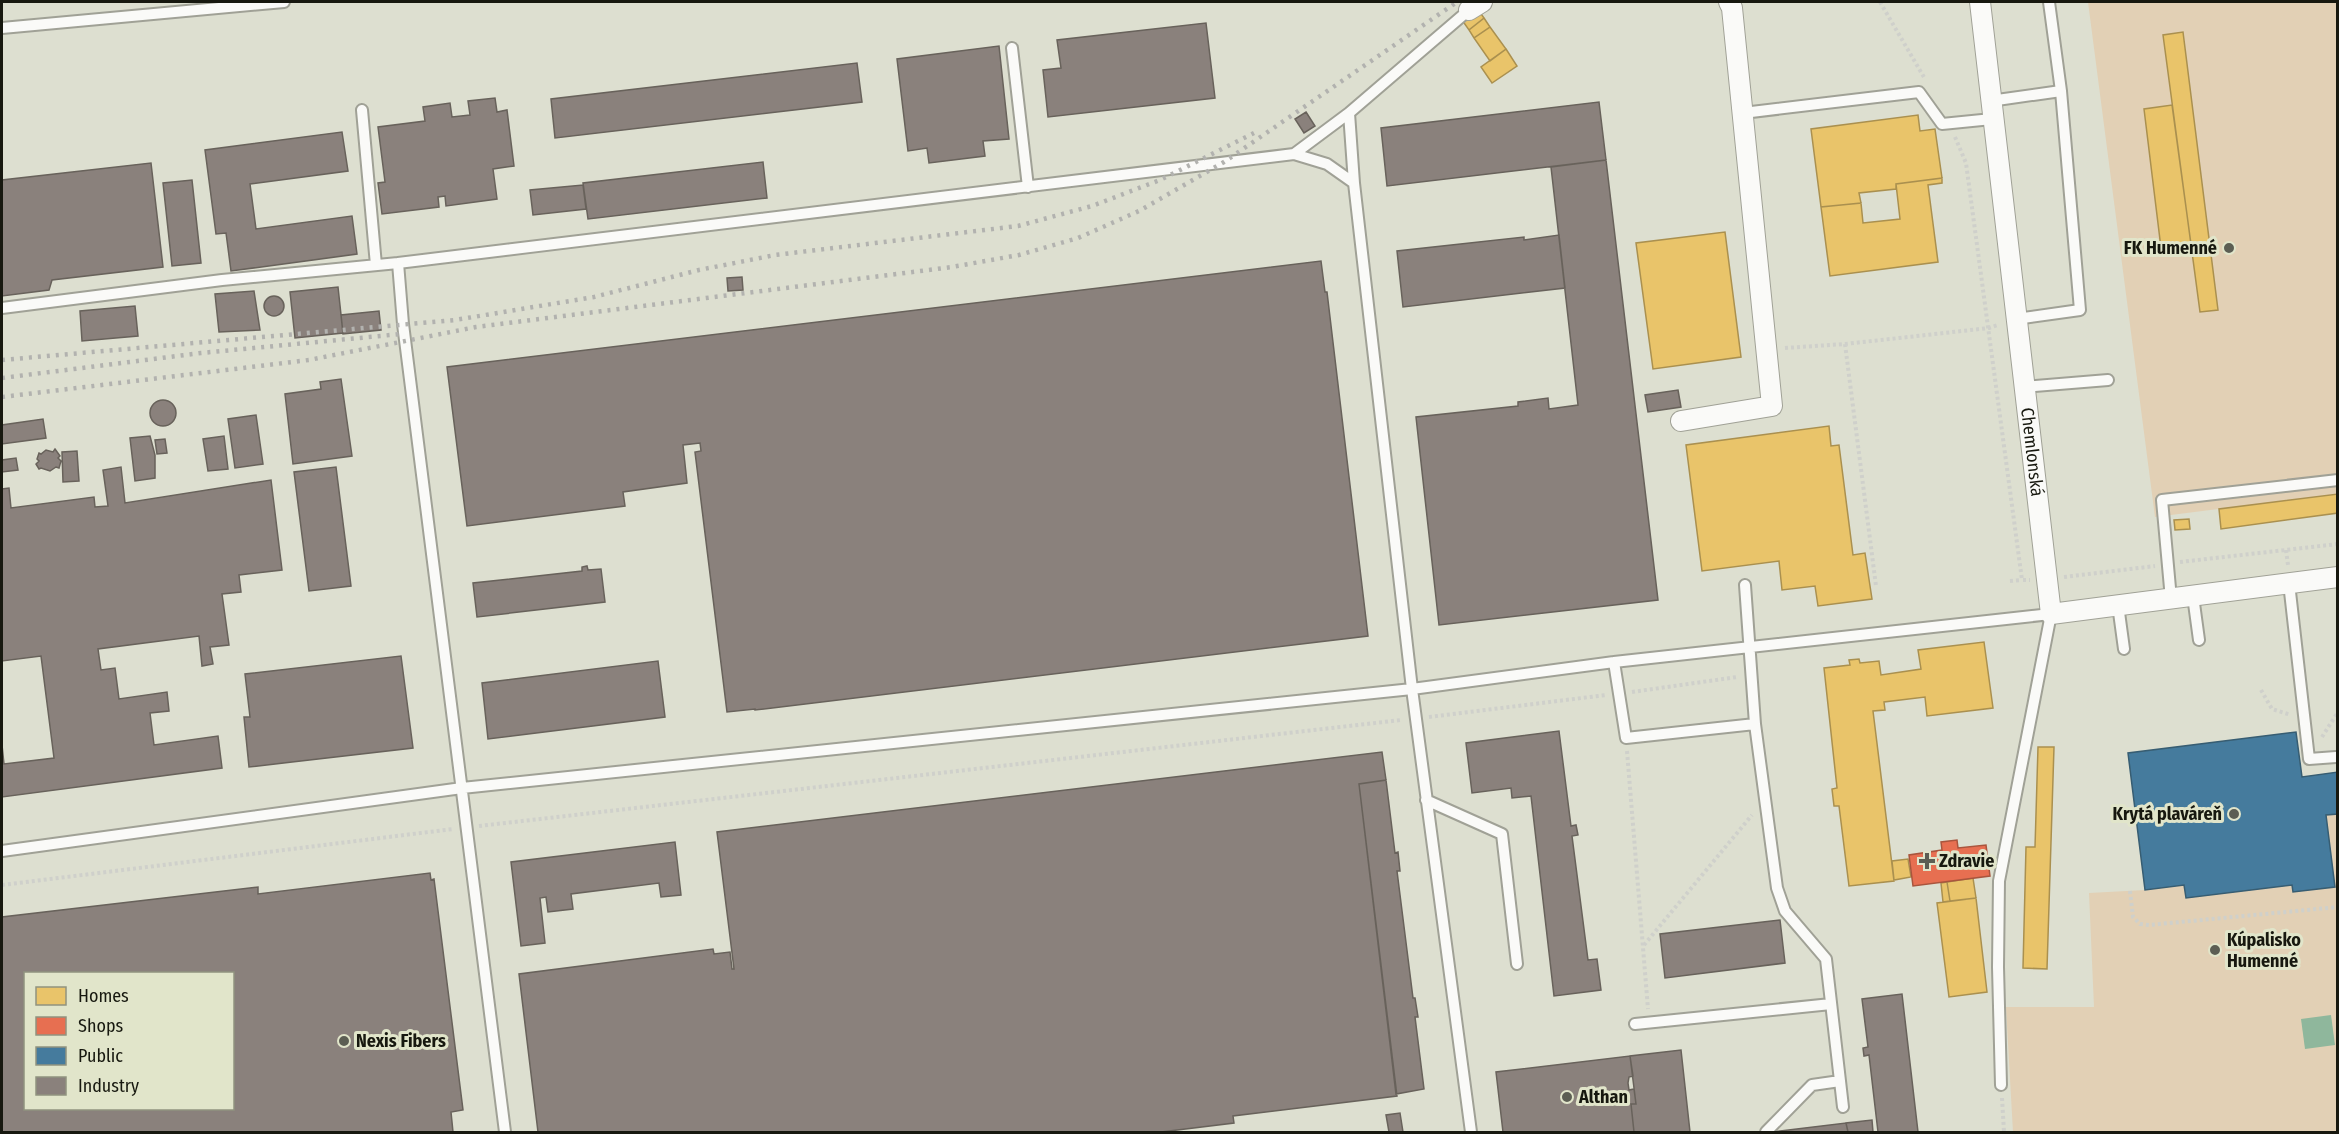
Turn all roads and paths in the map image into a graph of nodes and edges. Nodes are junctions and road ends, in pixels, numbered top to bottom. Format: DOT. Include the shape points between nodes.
graph roads {
  1 [pos="284,2"];
  2 [pos="1980,2"];
  3 [pos="2049,2"];
  4 [pos="1732,4"];
  5 [pos="1475,6"];
  6 [pos="2,28"];
  7 [pos="1012,48"];
  8 [pos="2061,91"];
  9 [pos="362,110"];
  10 [pos="1991,110"];
  11 [pos="1349,113"];
  12 [pos="1743,113"];
  13 [pos="1294,153"];
  14 [pos="1354,183"];
  15 [pos="1028,187"];
  16 [pos="398,263"];
  17 [pos="376,265"];
  18 [pos="2,308"];
  19 [pos="2016,319"];
  20 [pos="1845,344"];
  21 [pos="1766,349"];
  22 [pos="2108,380"];
  23 [pos="2024,387"];
  24 [pos="1681,421"];
  25 [pos="2337,480"];
  26 [pos="2337,544"];
  27 [pos="2194,561"];
  28 [pos="2337,577"];
  29 [pos="2022,580"];
  30 [pos="2010,581"];
  31 [pos="2289,583"];
  32 [pos="1745,585"];
  33 [pos="1876,585"];
  34 [pos="2193,596"];
  35 [pos="2171,599"];
  36 [pos="2118,605"];
  37 [pos="2051,614"];
  38 [pos="2199,640"];
  39 [pos="1750,649"];
  40 [pos="2124,649"];
  41 [pos="1614,662"];
  42 [pos="1750,675"];
  43 [pos="1412,689"];
  44 [pos="2261,690"];
  45 [pos="1619,694"];
  46 [pos="1416,718"];
  47 [pos="2304,719"];
  48 [pos="1755,724"];
  49 [pos="1626,738"];
  50 [pos="2336,756"];
  51 [pos="462,788"];
  52 [pos="1765,798"];
  53 [pos="1426,800"];
  54 [pos="467,827"];
  55 [pos="2,851"];
  56 [pos="2,885"];
  57 [pos="2130,891"];
  58 [pos="2337,907"];
  59 [pos="1643,946"];
  60 [pos="1517,964"];
  61 [pos="1831,1004"];
  62 [pos="1649,1023"];
  63 [pos="1635,1024"];
  64 [pos="1840,1081"];
  65 [pos="2001,1085"];
  66 [pos="1843,1107"];
  67 [pos="505,1132"];
  68 [pos="1471,1132"];
  69 [pos="1766,1132"];
  70 [pos="2004,1132"];
  1 -- 6 [label="lane"];
  2 -- 10 [label="street, Chemlonská"];
  3 -- 8 [label="lane"];
  4 -- 12 [label="street"];
  5 -- 11 [label="lane"];
  7 -- 15 [label="lane"];
  8 -- 10 [label="lane"];
  8 -- 19 [label="lane" via="2080,310"];
  9 -- 17 [label="lane"];
  10 -- 12 [label="lane" via="1942,124 1920,92"];
  10 -- 19 [label="street, Chemlonská"];
  11 -- 13 [label="lane"];
  11 -- 14 [label="lane"];
  12 -- 21 [label="street"];
  13 -- 14 [label="lane" via="1327,164"];
  13 -- 15 [label="lane"];
  14 -- 43 [label="lane"];
  15 -- 16 [label="lane"];
  16 -- 17 [label="lane"];
  16 -- 51 [label="lane"];
  17 -- 18 [label="lane"];
  19 -- 20 [label="path" via="1989,328"];
  19 -- 23 [label="street, Chemlonská"];
  20 -- 21 [label="path"];
  20 -- 33 [label="path"];
  21 -- 24 [label="street" via="1772,406"];
  22 -- 23 [label="lane"];
  23 -- 37 [label="street, Chemlonská"];
  25 -- 35 [label="lane" via="2162,500"];
  26 -- 27 [label="path"];
  28 -- 31 [label="street"];
  29 -- 30 [label="path"];
  31 -- 34 [label="street"];
  31 -- 47 [label="lane"];
  32 -- 39 [label="lane"];
  34 -- 35 [label="street"];
  34 -- 38 [label="lane"];
  35 -- 36 [label="street"];
  36 -- 37 [label="street"];
  36 -- 40 [label="lane"];
  37 -- 39 [label="lane"];
  37 -- 65 [label="lane" via="1999,881"];
  39 -- 41 [label="lane"];
  39 -- 42 [label="lane"];
  41 -- 43 [label="lane"];
  41 -- 45 [label="lane"];
  42 -- 45 [label="path"];
  42 -- 48 [label="lane"];
  43 -- 46 [label="lane"];
  43 -- 51 [label="lane"];
  44 -- 47 [label="path" via="2272,708"];
  45 -- 46 [label="path"];
  45 -- 49 [label="lane"];
  46 -- 53 [label="lane"];
  46 -- 54 [label="path"];
  47 -- 50 [label="lane" via="2309,759"];
  48 -- 49 [label="lane"];
  48 -- 52 [label="lane"];
  49 -- 59 [label="path"];
  51 -- 54 [label="lane"];
  51 -- 55 [label="lane"];
  52 -- 59 [label="path"];
  52 -- 61 [label="lane" via="1777,888 1785,911 1826,959"];
  53 -- 60 [label="lane" via="1502,834"];
  53 -- 68 [label="lane"];
  54 -- 56 [label="path"];
  54 -- 67 [label="lane"];
  57 -- 58 [label="path" via="2133,917 2140,924 2149,925"];
  59 -- 62 [label="path"];
  61 -- 62 [label="lane"];
  61 -- 64 [label="lane"];
  62 -- 63 [label="lane"];
  64 -- 66 [label="lane"];
  64 -- 69 [label="lane" via="1812,1085"];
  65 -- 70 [label="path"];
}
